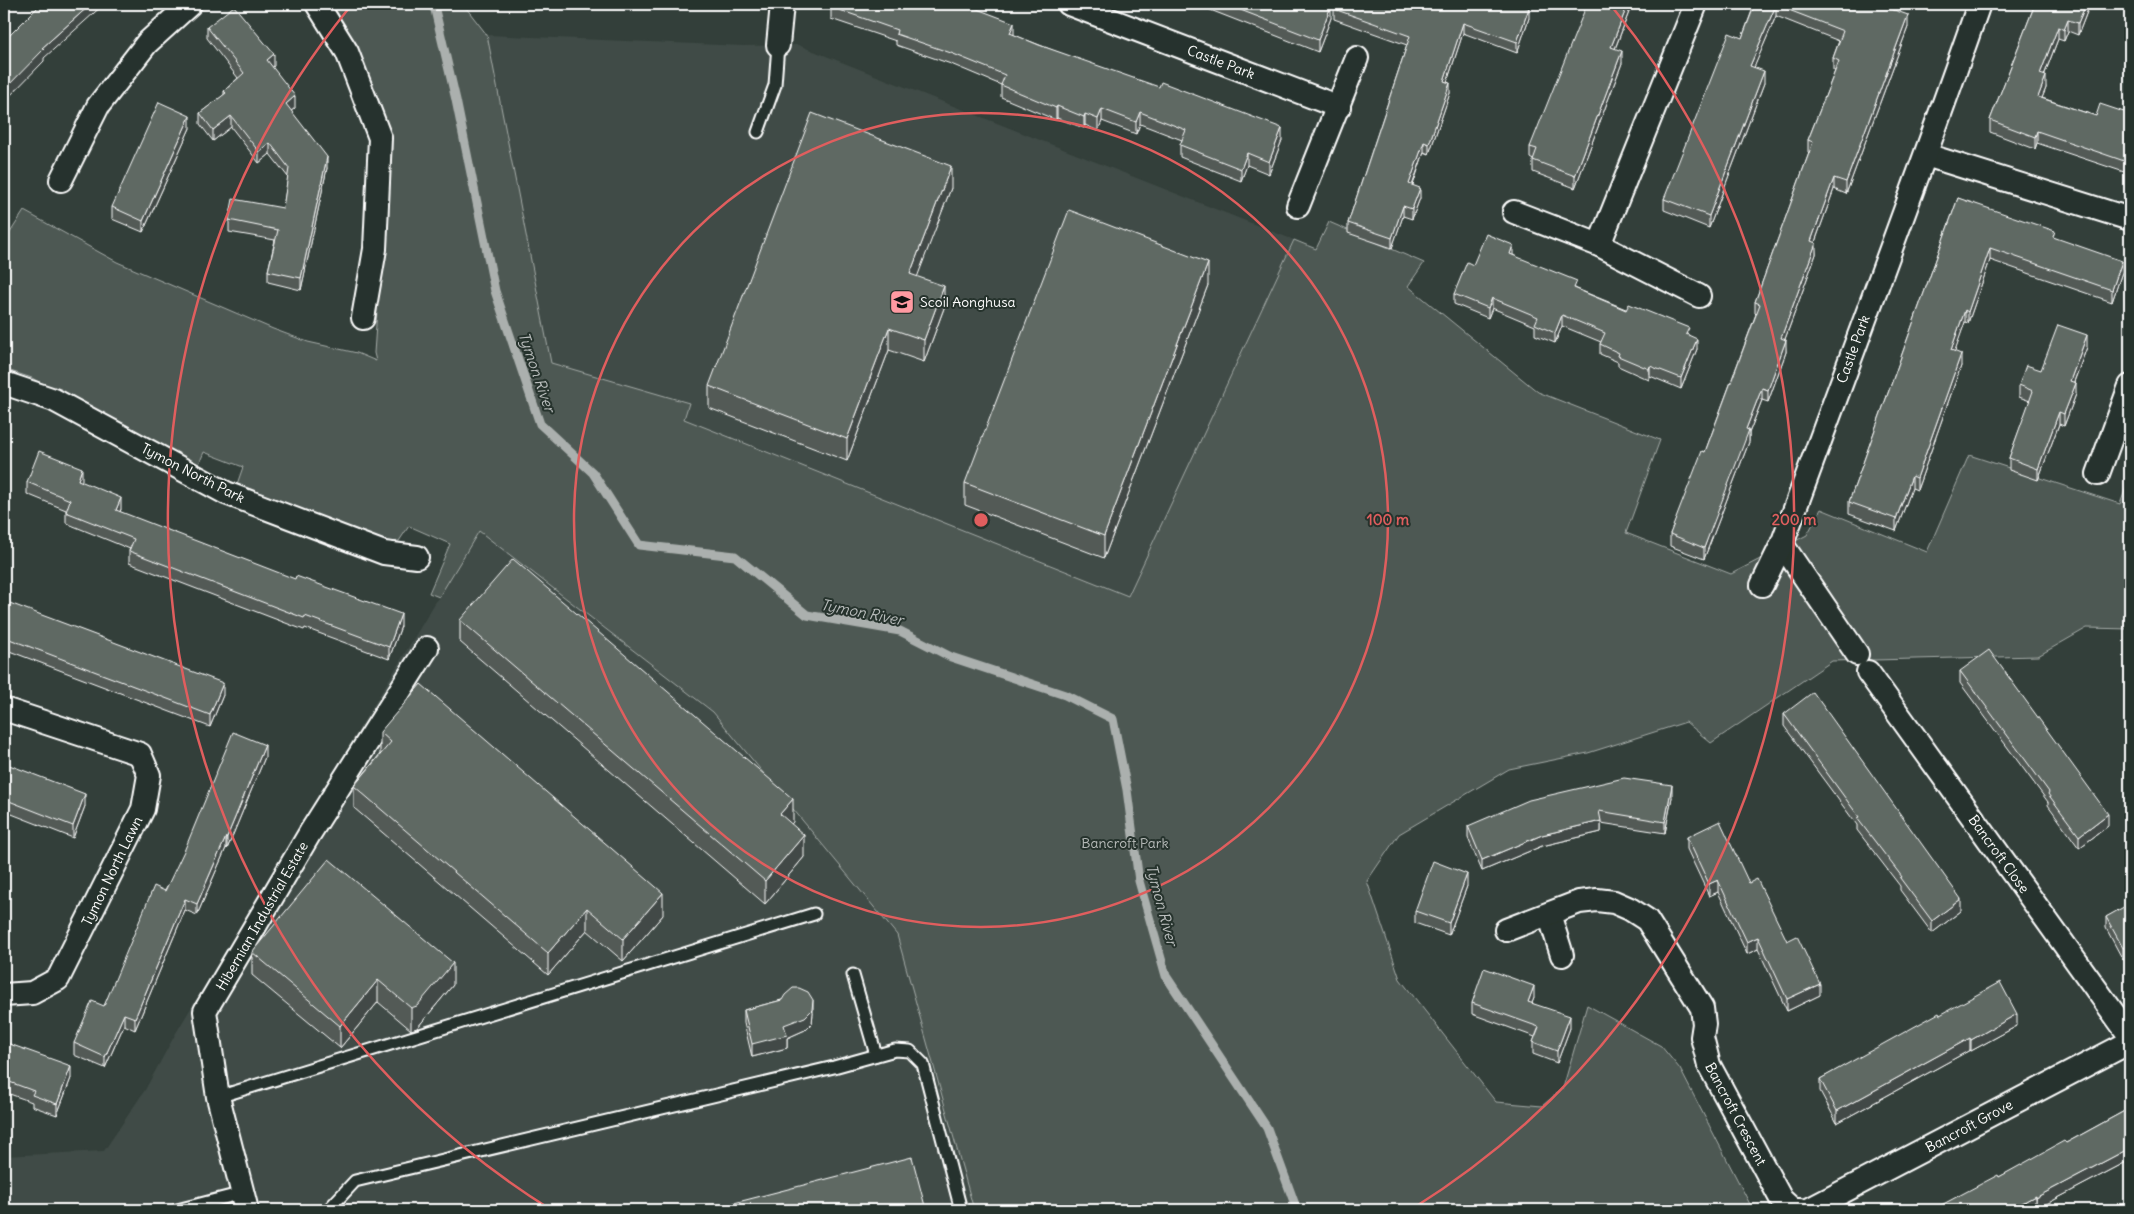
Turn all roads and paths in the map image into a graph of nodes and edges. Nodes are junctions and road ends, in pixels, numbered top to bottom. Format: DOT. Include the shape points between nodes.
graph roads {
  1 [pos="190,4"];
  2 [pos="317,4"];
  3 [pos="782,4"];
  4 [pos="1069,4"];
  5 [pos="1696,4"];
  6 [pos="1980,4"];
  7 [pos="1106,10"];
  8 [pos="778,45"];
  9 [pos="1357,58"];
  10 [pos="1340,107"];
  11 [pos="758,132"];
  12 [pos="1926,155"];
  13 [pos="62,180"];
  14 [pos="1298,206"];
  15 [pos="1514,212"];
  16 [pos="2130,220"];
  17 [pos="1599,245"];
  18 [pos="1699,296"];
  19 [pos="363,318"];
  20 [pos="4,383"];
  21 [pos="2130,386"];
  22 [pos="2098,474"];
  23 [pos="1782,544"];
  24 [pos="417,557"];
  25 [pos="1762,585"];
  26 [pos="427,648"];
  27 [pos="4,710"];
  28 [pos="814,914"];
  29 [pos="1549,914"];
  30 [pos="1506,930"];
  31 [pos="1562,955"];
  32 [pos="853,975"];
  33 [pos="4,995"];
  34 [pos="2130,1036"];
  35 [pos="2130,1042"];
  36 [pos="876,1056"];
  37 [pos="218,1097"];
  38 [pos="245,1202"];
  39 [pos="177,1210"];
  40 [pos="328,1210"];
  41 [pos="961,1210"];
  42 [pos="1793,1210"];
  43 [pos="1800,1210"];
  44 [pos="1808,1210"];
  1 -- 13 [label="street" via="146,43 98,106"];
  2 -- 19 [label="street" via="347,52 380,138 375,249"];
  3 -- 8 [label="street"];
  4 -- 7 [label="street, Castle Park"];
  5 -- 17 [label="street"];
  6 -- 12 [label="street, Castle Park"];
  7 -- 10 [label="street, Castle Park"];
  8 -- 11 [label="lane" via="775,85"];
  9 -- 10 [label="street"];
  10 -- 14 [label="street"];
  12 -- 16 [label="street"];
  12 -- 23 [label="street, Castle Park"];
  15 -- 17 [label="street"];
  17 -- 18 [label="street"];
  20 -- 24 [label="street, Tymon North Park" via="54,400 226,493 384,552"];
  21 -- 22 [label="street"];
  23 -- 25 [label="street, Castle Park"];
  23 -- 34 [label="street, Bancroft Close" via="1862,663"];
  26 -- 37 [label="street, Hibernian Industrial Estate" via="310,833 205,1011"];
  27 -- 33 [label="street, Tymon North Lawn" via="140,754 149,775 143,809 58,979 32,993"];
  28 -- 37 [label="lane"];
  29 -- 30 [label="street, Bancroft Crescent"];
  29 -- 31 [label="street"];
  29 -- 42 [label="street, Bancroft Crescent" via="1579,902 1597,900 1614,902 1647,920 1702,1008 1702,1037 1709,1065 1781,1199"];
  32 -- 36 [label="lane"];
  35 -- 44 [label="street, Bancroft Grove"];
  36 -- 40 [label="lane" via="355,1181"];
  36 -- 41 [label="lane" via="895,1050 910,1051 923,1064"];
  37 -- 38 [label="street, Hibernian Industrial Estate"];
  38 -- 39 [label="lane"];
  42 -- 43 [label="street"];
}
